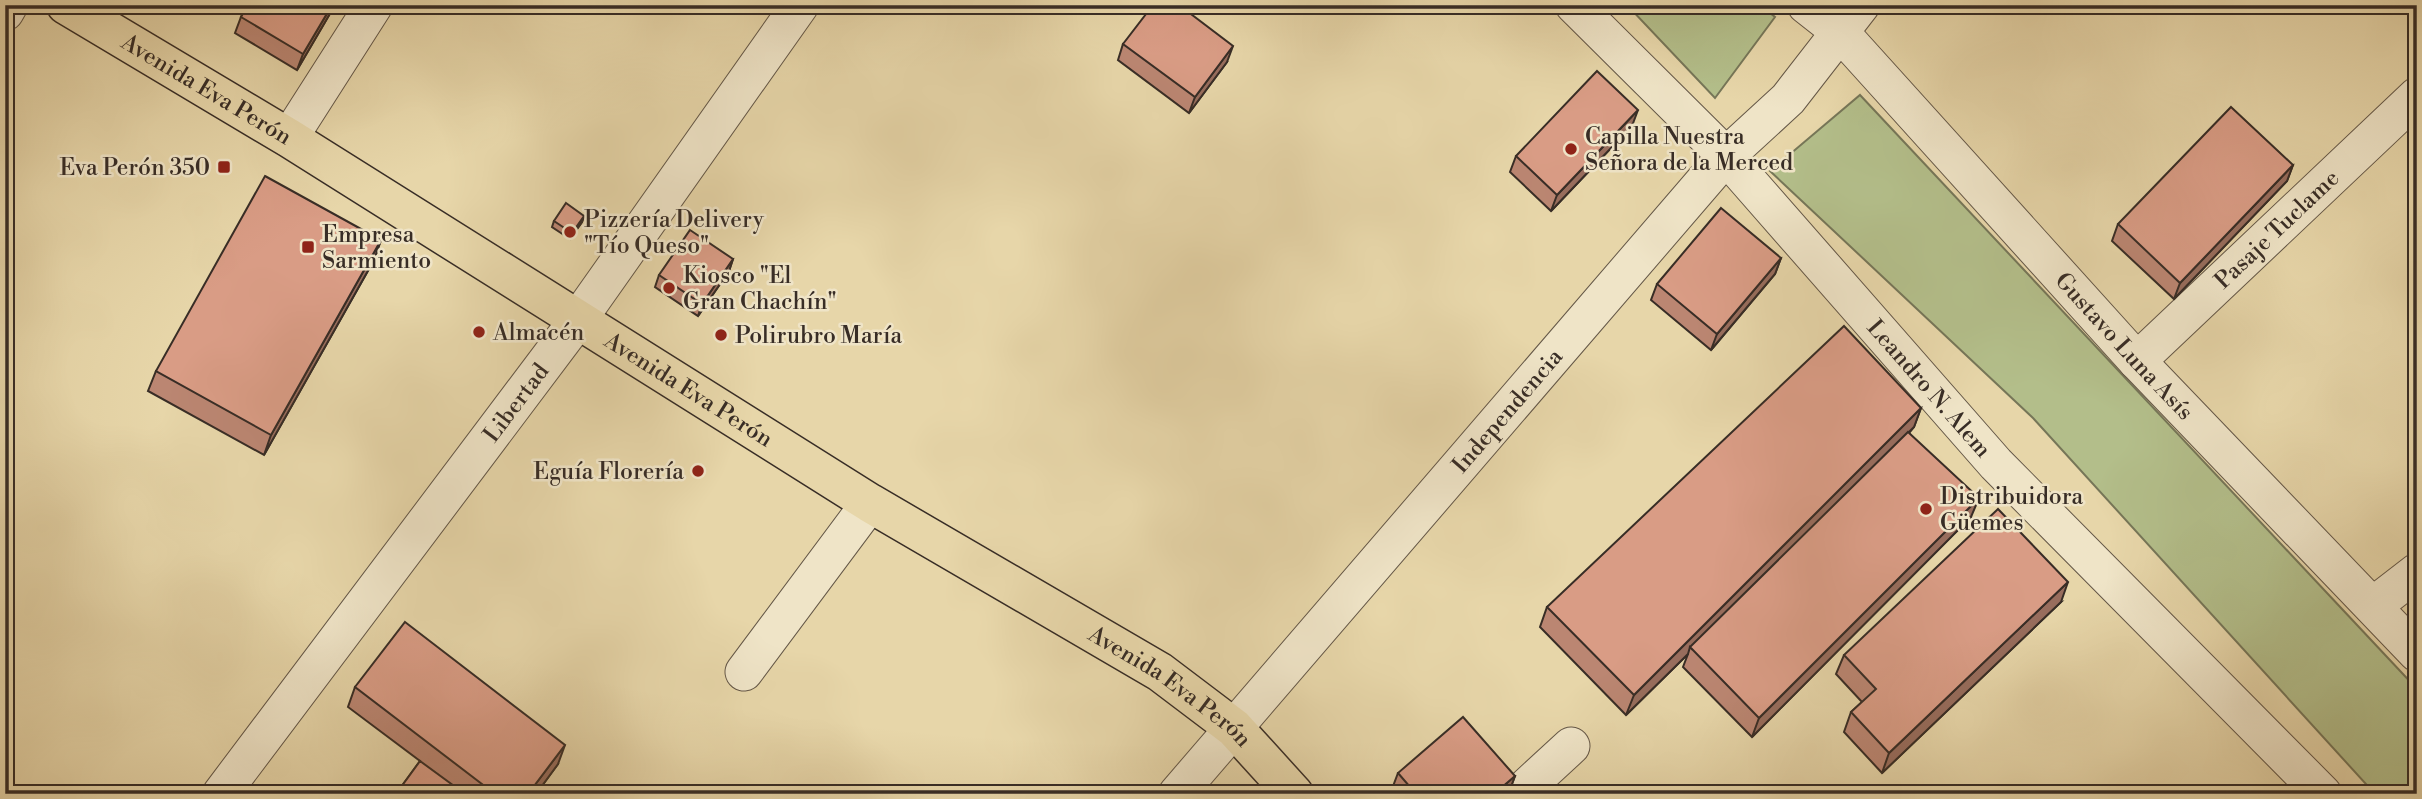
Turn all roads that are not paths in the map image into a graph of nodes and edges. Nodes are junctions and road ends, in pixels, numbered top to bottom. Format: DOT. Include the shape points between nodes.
graph roads {
  1 [pos="9,5"];
  2 [pos="66,5"];
  3 [pos="374,5"];
  4 [pos="800,5"];
  5 [pos="1574,5"];
  6 [pos="1806,5"];
  7 [pos="5,12"];
  8 [pos="1850,18"];
  9 [pos="2417,96"];
  10 [pos="289,138"];
  11 [pos="1726,156"];
  12 [pos="577,321"];
  13 [pos="2137,360"];
  14 [pos="870,503"];
  15 [pos="2417,572"];
  16 [pos="2373,606"];
  17 [pos="2417,653"];
  18 [pos="744,672"];
  19 [pos="1234,728"];
  20 [pos="1571,746"];
  21 [pos="221,794"];
  22 [pos="1177,794"];
  23 [pos="1294,794"];
  24 [pos="1518,794"];
  25 [pos="2323,794"];
  1 -- 7 [label="street"];
  2 -- 10 [label="main road, Avenida Eva Perón"];
  3 -- 10 [label="street"];
  4 -- 12 [label="street, Libertad"];
  5 -- 11 [label="street, Leandro N. Alem"];
  6 -- 8 [label="street, Gustavo Luna Asís"];
  8 -- 11 [label="street, Independencia" via="1788,99"];
  8 -- 13 [label="street, Gustavo Luna Asís"];
  9 -- 13 [label="street, Pasaje Tuclame"];
  10 -- 12 [label="main road, Avenida Eva Perón"];
  11 -- 19 [label="street, Independencia"];
  11 -- 25 [label="street, Leandro N. Alem" via="1996,464"];
  12 -- 14 [label="main road, Avenida Eva Perón"];
  12 -- 21 [label="street, Libertad"];
  13 -- 16 [label="street, Gustavo Luna Asís"];
  14 -- 18 [label="street"];
  14 -- 19 [label="main road, Avenida Eva Perón" via="1160,672"];
  15 -- 16 [label="street"];
  16 -- 17 [label="street, Gustavo Luna Asís"];
  19 -- 22 [label="street, Independencia"];
  19 -- 23 [label="main road, Avenida Eva Perón"];
  20 -- 24 [label="street"];
}
